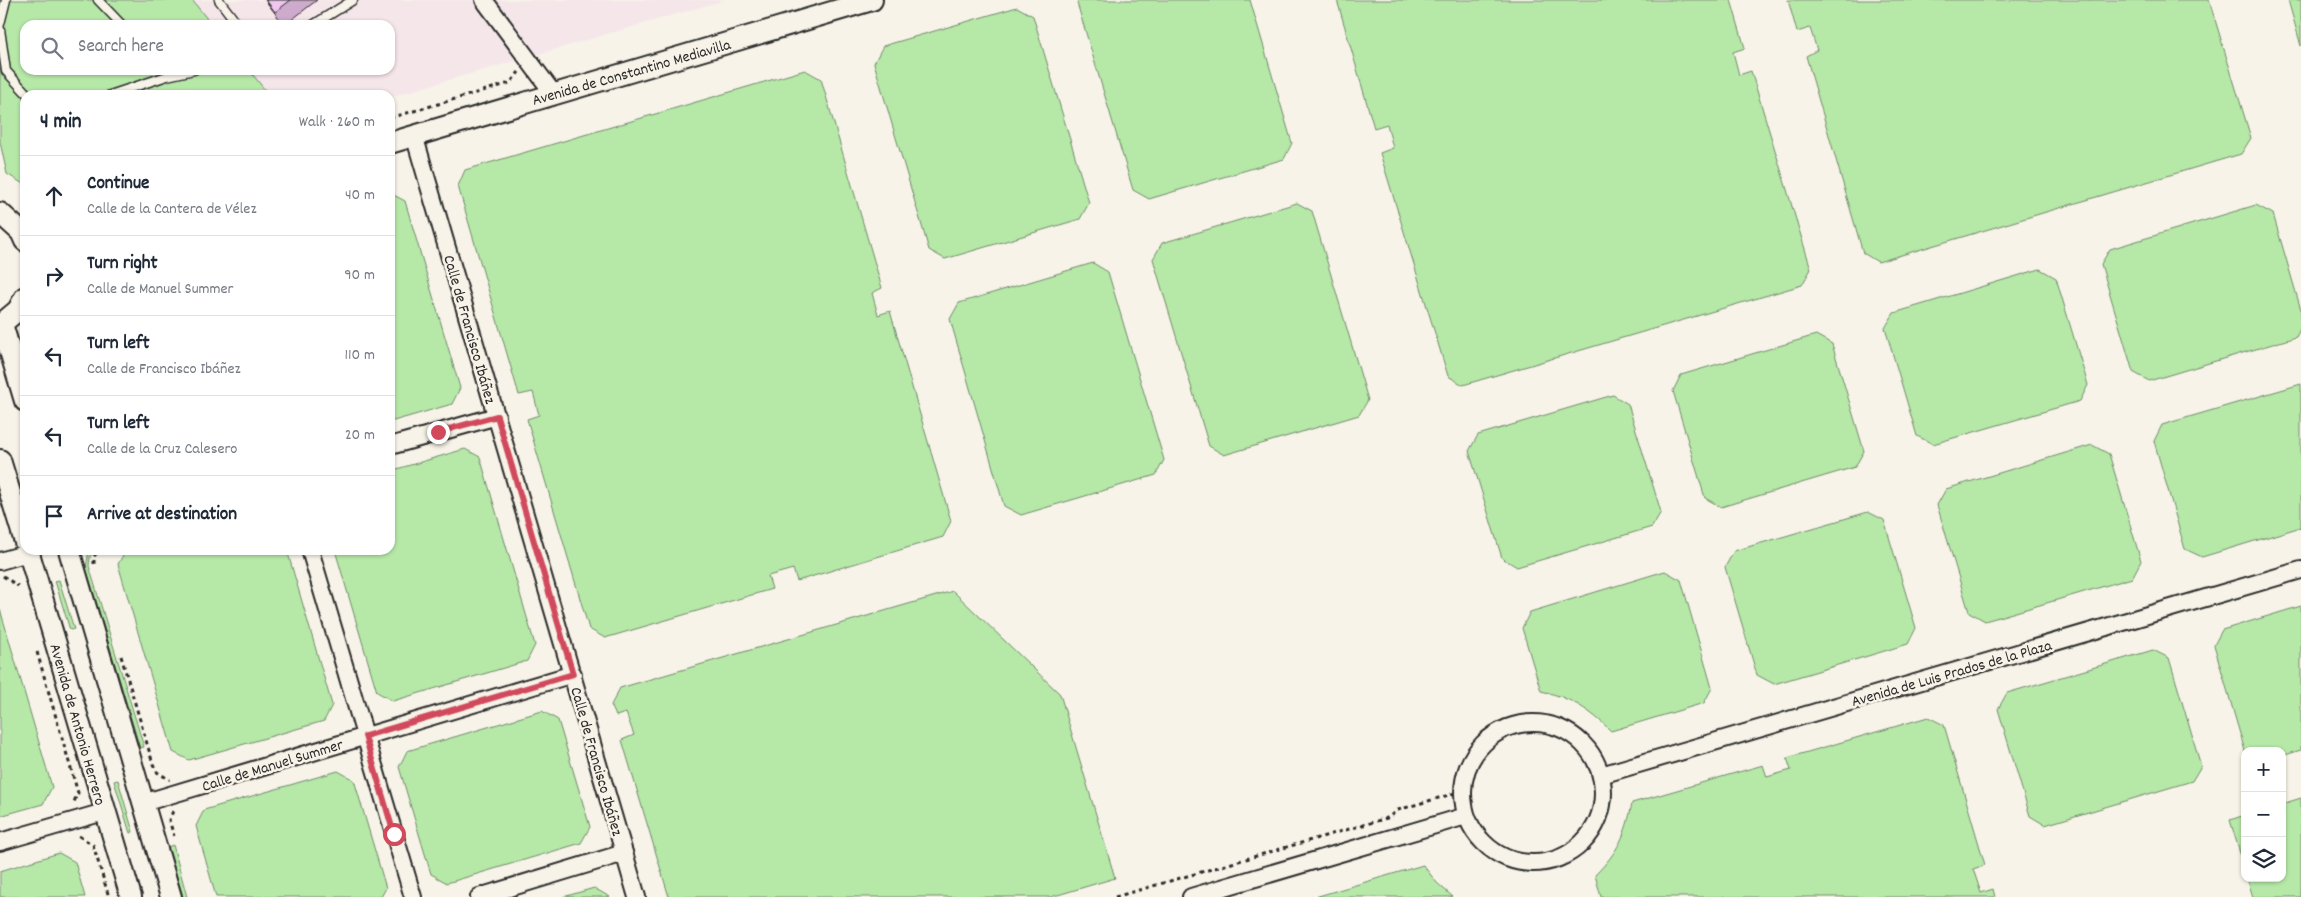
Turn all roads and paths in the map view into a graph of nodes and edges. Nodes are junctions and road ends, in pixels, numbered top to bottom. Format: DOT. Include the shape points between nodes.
graph roads {
  1 [pos="6,0"];
  2 [pos="98,0"];
  3 [pos="219,0"];
  4 [pos="353,0"];
  5 [pos="484,0"];
  6 [pos="872,0"];
  7 [pos="117,20"];
  8 [pos="234,20"];
  9 [pos="321,20"];
  10 [pos="0,24"];
  11 [pos="0,29"];
  12 [pos="533,66"];
  13 [pos="160,75"];
  14 [pos="23,90"];
  15 [pos="122,90"];
  16 [pos="553,93"];
  17 [pos="395,117"];
  18 [pos="414,135"];
  19 [pos="395,141"];
  20 [pos="0,213"];
  21 [pos="20,231"];
  22 [pos="20,306"];
  23 [pos="1,324"];
  24 [pos="20,385"];
  25 [pos="497,416"];
  26 [pos="395,445"];
  27 [pos="0,460"];
  28 [pos="20,525"];
  29 [pos="20,551"];
  30 [pos="29,555"];
  31 [pos="70,555"];
  32 [pos="96,555"];
  33 [pos="311,555"];
  34 [pos="0,561"];
  35 [pos="2301,570"];
  36 [pos="0,571"];
  37 [pos="96,572"];
  38 [pos="21,595"];
  39 [pos="34,642"];
  40 [pos="119,648"];
  41 [pos="573,674"];
  42 [pos="365,736"];
  43 [pos="1601,775"];
  44 [pos="1462,791"];
  45 [pos="174,794"];
  46 [pos="143,803"];
  47 [pos="104,812"];
  48 [pos="1466,816"];
  49 [pos="74,821"];
  50 [pos="174,838"];
  51 [pos="0,842"];
  52 [pos="624,853"];
  53 [pos="109,897"];
  54 [pos="131,897"];
  55 [pos="171,897"];
  56 [pos="413,897"];
  57 [pos="479,897"];
  58 [pos="637,897"];
  59 [pos="1115,897"];
  60 [pos="1191,897"];
  1 -- 10 [label="lane"];
  2 -- 7 [label="lane"];
  3 -- 8 [label="lane"];
  4 -- 9 [label="lane"];
  5 -- 12 [label="street"];
  6 -- 16 [label="street, Avenida de Constantino Mediavilla"];
  11 -- 14 [label="lane" via="6,71"];
  12 -- 16 [label="street"];
  12 -- 17 [label="path" via="518,72 510,83"];
  13 -- 15 [label="lane"];
  16 -- 18 [label="street, Avenida de Constantino Mediavilla"];
  18 -- 19 [label="street, Avenida de Constantino Mediavilla"];
  18 -- 25 [label="street, Calle de Francisco Ibáñez"];
  20 -- 21 [label="street"];
  22 -- 23 [label="street"];
  23 -- 24 [label="street"];
  25 -- 26 [label="street"];
  25 -- 41 [label="street, Calle de Francisco Ibáñez"];
  27 -- 28 [label="street, Avenida de Antonio Herrero"];
  29 -- 34 [label="street"];
  30 -- 47 [label="street, Avenida de Antonio Herrero"];
  31 -- 46 [label="street"];
  32 -- 37 [label="path" via="93,562"];
  33 -- 42 [label="street"];
  35 -- 43 [label="street, Avenida de Luis Prados de la Plaza"];
  36 -- 38 [label="path" via="18,585"];
  39 -- 49 [label="path" via="78,793 72,806"];
  40 -- 45 [label="path" via="156,772 170,780"];
  41 -- 42 [label="street, Calle de Manuel Summer"];
  41 -- 52 [label="street, Calle de Francisco Ibáñez"];
  42 -- 45 [label="street, Calle de Manuel Summer"];
  42 -- 56 [label="street"];
  43 -- 44 [label="street" via="1591,753 1575,736 1553,725 1529,722 1505,727 1487,738 1473,754 1464,774"];
  43 -- 48 [label="street" via="1603,799 1598,822 1585,841 1566,856 1544,863 1524,863 1505,858 1488,848 1474,834"];
  44 -- 48 [label="street"];
  44 -- 59 [label="path" via="1398,810 1388,818"];
  45 -- 46 [label="street, Calle de Manuel Summer"];
  45 -- 50 [label="path" via="176,806 170,820"];
  46 -- 55 [label="street"];
  47 -- 49 [label="street"];
  47 -- 54 [label="street, Avenida de Antonio Herrero"];
  48 -- 60 [label="street"];
  49 -- 51 [label="street"];
  49 -- 53 [label="path" via="79,836 93,845"];
  52 -- 57 [label="street"];
  52 -- 58 [label="street, Calle de Francisco Ibáñez"];
}
